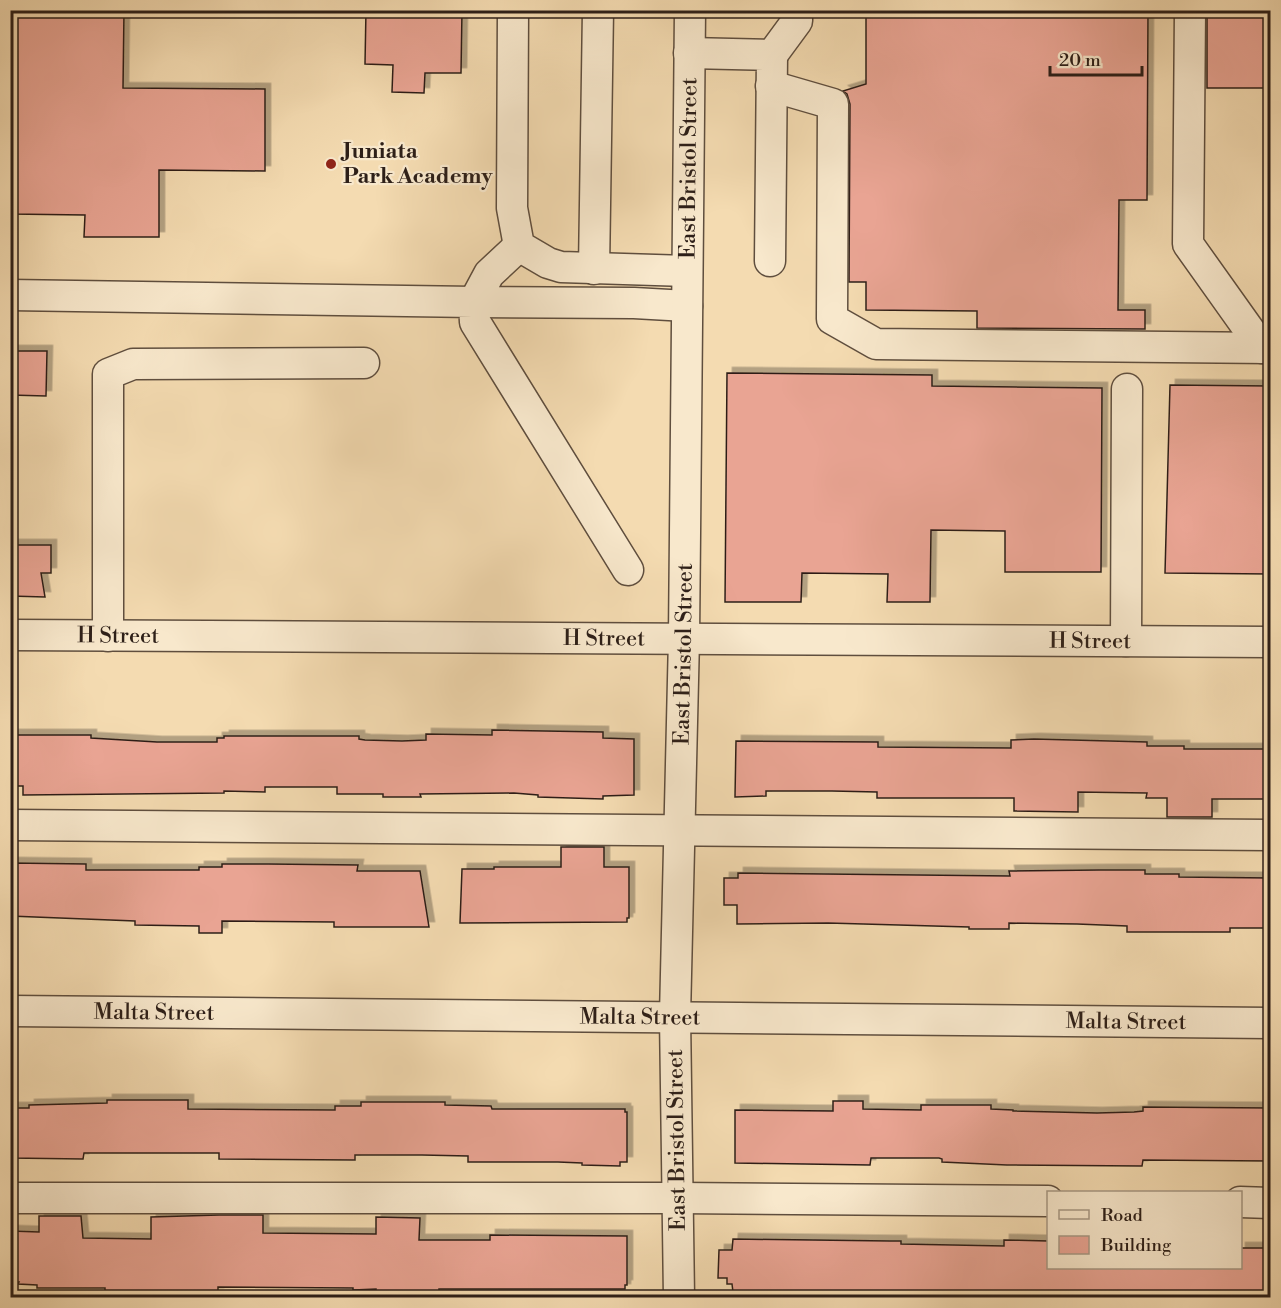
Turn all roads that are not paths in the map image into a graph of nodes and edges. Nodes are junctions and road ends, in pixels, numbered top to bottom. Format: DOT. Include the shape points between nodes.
graph roads {
  1 [pos="513,10"];
  2 [pos="598,10"];
  3 [pos="690,10"];
  4 [pos="798,10"];
  5 [pos="1190,10"];
  6 [pos="689,52"];
  7 [pos="772,55"];
  8 [pos="771,86"];
  9 [pos="519,246"];
  10 [pos="770,261"];
  11 [pos="594,269"];
  12 [pos="687,272"];
  13 [pos="10,295"];
  14 [pos="474,302"];
  15 [pos="687,306"];
  16 [pos="1266,348"];
  17 [pos="364,363"];
  18 [pos="1127,389"];
  19 [pos="628,570"];
  20 [pos="10,635"];
  21 [pos="108,636"];
  22 [pos="684,638"];
  23 [pos="1126,641"];
  24 [pos="1270,642"];
  25 [pos="10,825"];
  26 [pos="679,831"];
  27 [pos="1270,835"];
  28 [pos="10,1011"];
  29 [pos="675,1016"];
  30 [pos="1270,1023"];
  31 [pos="678,1197"];
  32 [pos="10,1198"];
  33 [pos="1047,1201"];
  34 [pos="1242,1202"];
  35 [pos="1270,1203"];
  36 [pos="679,1298"];
  1 -- 9 [label="street" via="512,208"];
  2 -- 11 [label="street"];
  3 -- 6 [label="street, East Bristol Street"];
  4 -- 7 [label="street" via="797,21"];
  5 -- 16 [label="street" via="1188,244"];
  6 -- 7 [label="street"];
  6 -- 12 [label="street, East Bristol Street"];
  7 -- 8 [label="street"];
  8 -- 10 [label="street"];
  8 -- 16 [label="street" via="833,104 832,319 876,344"];
  9 -- 11 [label="street" via="561,267"];
  9 -- 14 [label="street" via="489,274"];
  11 -- 12 [label="street"];
  12 -- 15 [label="street, East Bristol Street"];
  13 -- 14 [label="street"];
  14 -- 15 [label="street"];
  14 -- 19 [label="street" via="475,322"];
  15 -- 22 [label="street, East Bristol Street"];
  17 -- 21 [label="street" via="133,364 108,374"];
  18 -- 23 [label="street"];
  20 -- 21 [label="street, H Street"];
  21 -- 22 [label="street, H Street"];
  22 -- 23 [label="street, H Street"];
  22 -- 26 [label="street, East Bristol Street"];
  23 -- 24 [label="street, H Street"];
  25 -- 26 [label="street"];
  26 -- 27 [label="street"];
  26 -- 29 [label="street, East Bristol Street"];
  28 -- 29 [label="street, Malta Street"];
  29 -- 30 [label="street, Malta Street"];
  29 -- 31 [label="street, East Bristol Street"];
  31 -- 32 [label="street"];
  31 -- 33 [label="street"];
  31 -- 36 [label="street, East Bristol Street"];
  34 -- 35 [label="street"];
}
